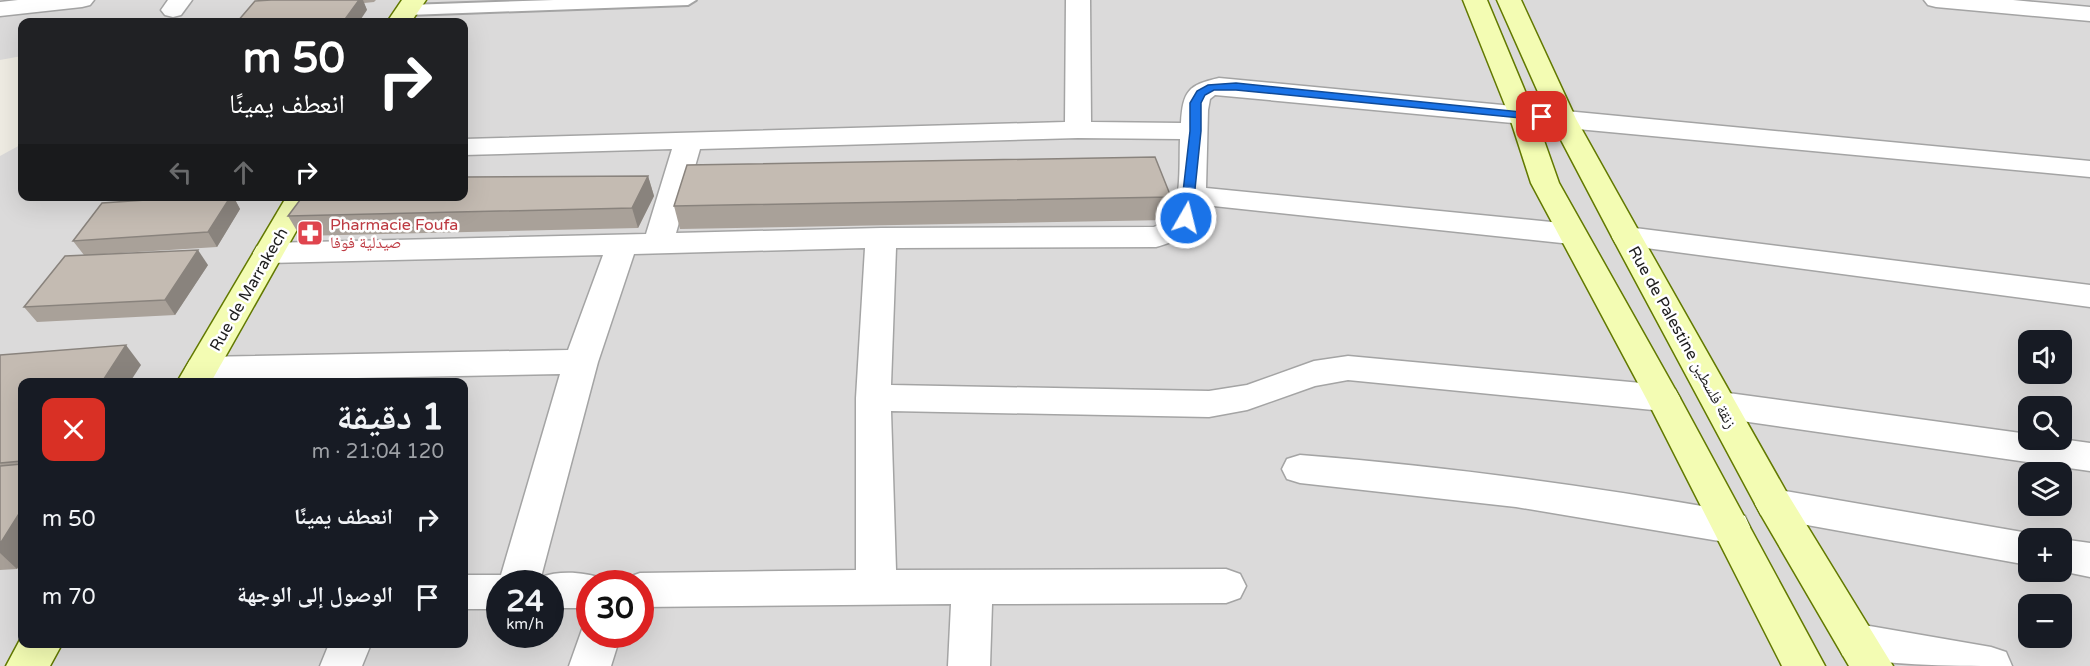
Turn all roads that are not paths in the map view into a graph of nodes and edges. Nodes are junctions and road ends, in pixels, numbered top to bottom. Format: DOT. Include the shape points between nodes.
graph roads {
  1 [pos="82,0"];
  2 [pos="688,0"];
  3 [pos="1078,0"];
  4 [pos="1475,0"];
  5 [pos="1509,0"];
  6 [pos="1936,0"];
  7 [pos="0,9"];
  8 [pos="407,11"];
  9 [pos="2090,14"];
  10 [pos="1522,115"];
  11 [pos="1563,119"];
  12 [pos="1078,130"];
  13 [pos="1196,131"];
  14 [pos="688,141"];
  15 [pos="468,147"];
  16 [pos="2090,169"];
  17 [pos="1190,195"];
  18 [pos="299,201"];
  19 [pos="1571,234"];
  20 [pos="1627,237"];
  21 [pos="881,238"];
  22 [pos="658,243"];
  23 [pos="622,244"];
  24 [pos="268,254"];
  25 [pos="2090,296"];
  26 [pos="581,362"];
  27 [pos="198,376"];
  28 [pos="873,398"];
  29 [pos="1663,398"];
  30 [pos="1721,405"];
  31 [pos="2090,457"];
  32 [pos="1300,469"];
  33 [pos="1774,504"];
  34 [pos="1731,527"];
  35 [pos="2018,547"];
  36 [pos="2072,557"];
  37 [pos="2090,560"];
  38 [pos="523,570"];
  39 [pos="1226,586"];
  40 [pos="876,587"];
  41 [pos="972,587"];
  42 [pos="654,590"];
  43 [pos="468,592"];
  44 [pos="486,592"];
  45 [pos="38,648"];
  46 [pos="348,648"];
  47 [pos="596,648"];
  48 [pos="1865,655"];
  49 [pos="27,666"];
  50 [pos="341,666"];
  51 [pos="590,666"];
  52 [pos="969,666"];
  53 [pos="1804,666"];
  54 [pos="1991,666"];
  1 -- 7 [label="street"];
  2 -- 8 [label="lane"];
  3 -- 12 [label="street"];
  4 -- 10 [label="main road"];
  5 -- 11 [label="main road, Rue de Palestine زنقة فلسطين"];
  6 -- 9 [label="street"];
  10 -- 11 [label="street"];
  10 -- 13 [label="street" via="1219,86 1206,89 1197,97"];
  10 -- 19 [label="main road" via="1545,183"];
  11 -- 16 [label="street"];
  11 -- 20 [label="main road, Rue de Palestine زنقة فلسطين"];
  12 -- 13 [label="street"];
  12 -- 14 [label="street"];
  13 -- 17 [label="street"];
  14 -- 15 [label="street"];
  14 -- 22 [label="street"];
  17 -- 19 [label="street"];
  17 -- 21 [label="street" via="1182,224 1156,237"];
  18 -- 24 [label="main road, Rue de Marrakech"];
  19 -- 29 [label="main road"];
  20 -- 25 [label="street"];
  20 -- 30 [label="main road, Rue de Palestine زنقة فلسطين"];
  21 -- 22 [label="street"];
  21 -- 28 [label="street"];
  22 -- 23 [label="street"];
  23 -- 24 [label="street"];
  23 -- 26 [label="street"];
  24 -- 27 [label="main road, Rue de Marrakech"];
  26 -- 27 [label="street"];
  26 -- 38 [label="street"];
  28 -- 29 [label="street" via="1209,404 1258,394 1315,372 1348,368"];
  28 -- 40 [label="street"];
  29 -- 34 [label="main road"];
  30 -- 31 [label="street"];
  30 -- 33 [label="main road, Rue de Palestine زنقة فلسطين"];
  32 -- 34 [label="street" via="1490,487"];
  33 -- 35 [label="street"];
  33 -- 48 [label="main road, Rue de Palestine زنقة فلسطين"];
  34 -- 53 [label="main road"];
  36 -- 37 [label="street"];
  39 -- 41 [label="street"];
  40 -- 41 [label="street"];
  40 -- 42 [label="street"];
  41 -- 52 [label="street"];
  43 -- 44 [label="street"];
  45 -- 49 [label="main road"];
  46 -- 50 [label="street"];
  47 -- 51 [label="street"];
  48 -- 54 [label="street"];
}
